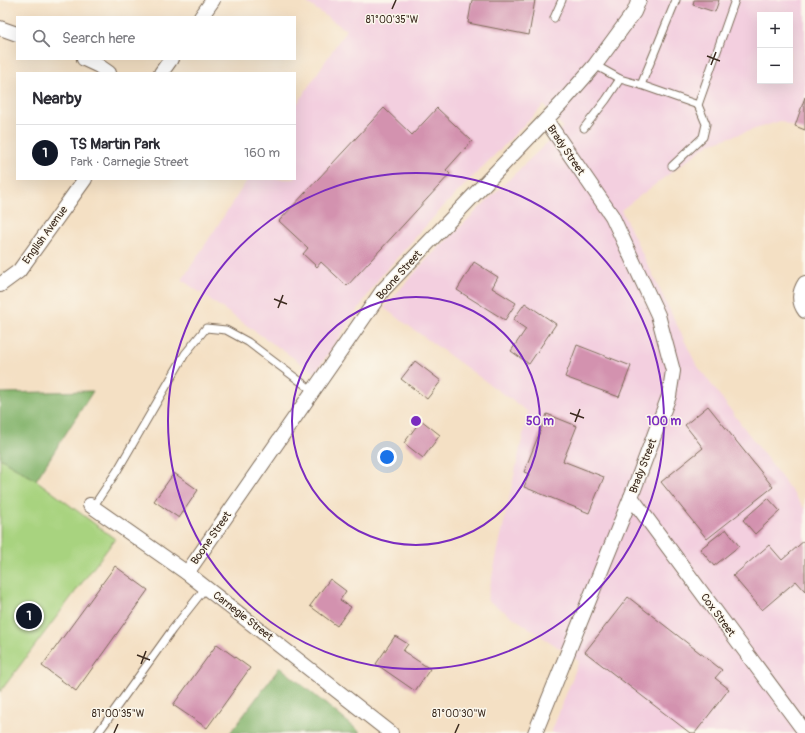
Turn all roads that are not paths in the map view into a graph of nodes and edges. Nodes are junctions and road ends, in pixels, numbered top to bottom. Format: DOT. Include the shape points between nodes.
graph roads {
  1 [pos="213,0"];
  2 [pos="562,0"];
  3 [pos="638,0"];
  4 [pos="676,0"];
  5 [pos="735,0"];
  6 [pos="202,16"];
  7 [pos="554,18"];
  8 [pos="0,28"];
  9 [pos="16,34"];
  10 [pos="86,60"];
  11 [pos="170,60"];
  12 [pos="595,65"];
  13 [pos="108,72"];
  14 [pos="162,72"];
  15 [pos="620,79"];
  16 [pos="641,85"];
  17 [pos="698,105"];
  18 [pos="546,120"];
  19 [pos="584,128"];
  20 [pos="672,166"];
  21 [pos="84,180"];
  22 [pos="805,283"];
  23 [pos="0,285"];
  24 [pos="805,311"];
  25 [pos="313,391"];
  26 [pos="631,497"];
  27 [pos="91,506"];
  28 [pos="187,573"];
  29 [pos="206,587"];
  30 [pos="805,732"];
  31 [pos="98,733"];
  32 [pos="391,733"];
  33 [pos="535,733"];
  1 -- 6 [label="street"];
  2 -- 7 [label="lane"];
  3 -- 12 [label="street, Boone Street" via="634,12"];
  4 -- 16 [label="lane"];
  5 -- 17 [label="lane"];
  8 -- 9 [label="street"];
  10 -- 13 [label="street"];
  11 -- 14 [label="street"];
  12 -- 15 [label="lane"];
  12 -- 18 [label="street, Boone Street"];
  15 -- 16 [label="lane"];
  15 -- 19 [label="lane"];
  16 -- 17 [label="lane"];
  17 -- 20 [label="lane" via="706,124 703,136"];
  18 -- 25 [label="street, Boone Street" via="383,290"];
  18 -- 26 [label="street, Brady Street" via="612,216 658,315 673,372 669,396"];
  21 -- 23 [label="street, English Avenue" via="19,271"];
  22 -- 24 [label="street" via="799,297"];
  25 -- 27 [label="lane" via="248,342 226,330 206,328 185,354 117,471"];
  25 -- 28 [label="street, Boone Street"];
  26 -- 30 [label="street, Cox Street"];
  26 -- 33 [label="street, Brady Street"];
  27 -- 28 [label="street, Carnegie Street"];
  28 -- 29 [label="street, Carnegie Street"];
  29 -- 31 [label="lane"];
  29 -- 32 [label="street, Carnegie Street"];
}
